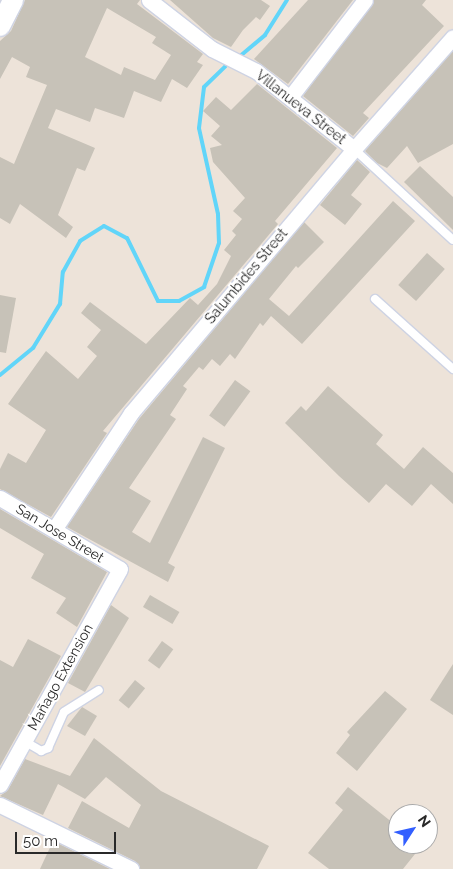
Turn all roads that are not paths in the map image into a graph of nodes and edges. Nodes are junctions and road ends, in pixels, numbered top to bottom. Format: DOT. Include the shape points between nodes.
graph roads {
  1 [pos="13,0"];
  2 [pos="365,0"];
  3 [pos="155,2"];
  4 [pos="0,26"];
  5 [pos="453,37"];
  6 [pos="291,96"];
  7 [pos="354,149"];
  8 [pos="453,240"];
  9 [pos="375,299"];
  10 [pos="453,369"];
  11 [pos="0,498"];
  12 [pos="55,528"];
  13 [pos="120,569"];
  14 [pos="99,690"];
  15 [pos="24,741"];
  16 [pos="0,785"];
  17 [pos="0,805"];
  18 [pos="131,869"];
  1 -- 4 [label="main road"];
  2 -- 6 [label="street"];
  3 -- 6 [label="street, Villanueva Street" via="212,49 256,71"];
  5 -- 7 [label="street, Salumbides Street"];
  6 -- 7 [label="street, Villanueva Street"];
  7 -- 8 [label="lane"];
  7 -- 12 [label="street, Salumbides Street" via="131,413"];
  9 -- 10 [label="lane"];
  11 -- 12 [label="street, San Jose Street"];
  12 -- 13 [label="street, San Jose Street"];
  13 -- 15 [label="street, Mañago Extension"];
  14 -- 15 [label="lane" via="64,712 48,748 41,751"];
  15 -- 16 [label="street, Mañago Extension"];
  17 -- 18 [label="street"];
}
